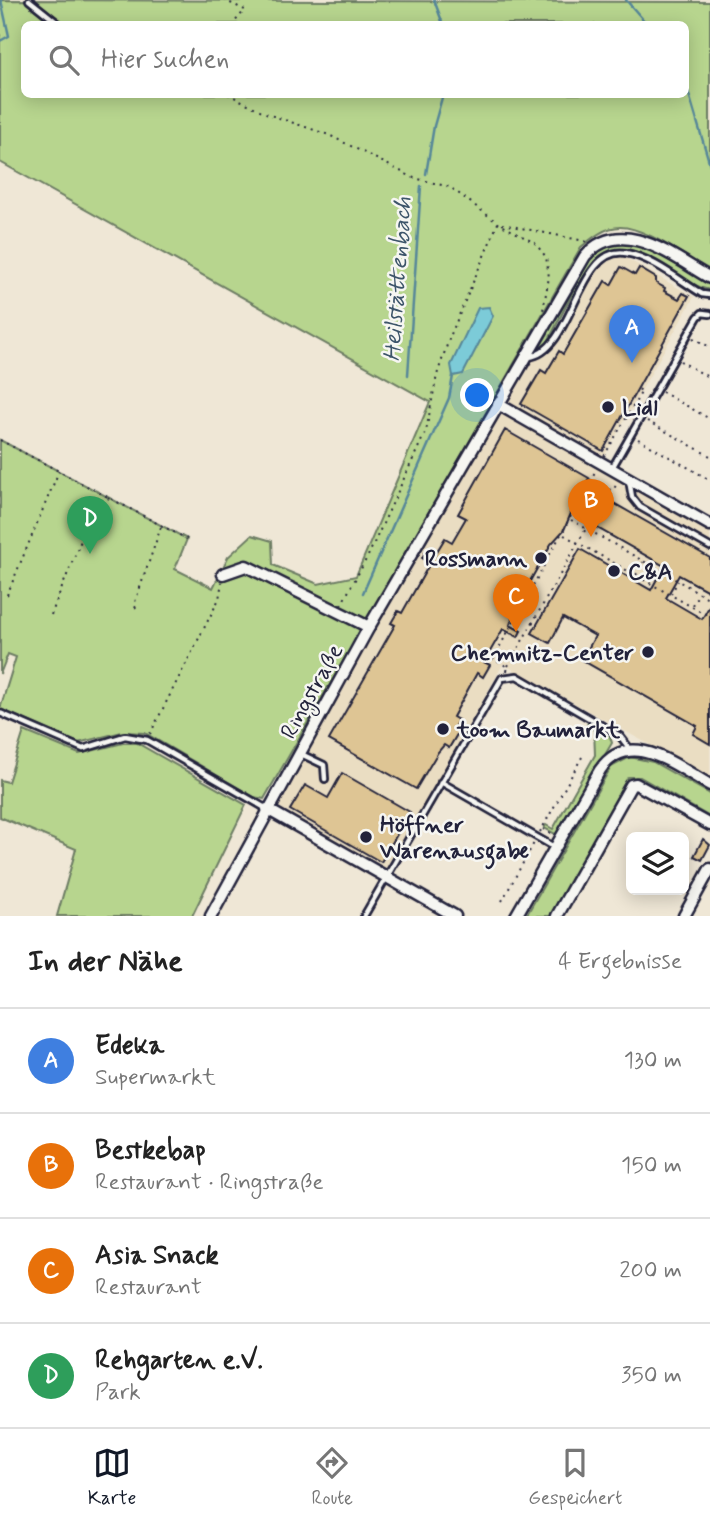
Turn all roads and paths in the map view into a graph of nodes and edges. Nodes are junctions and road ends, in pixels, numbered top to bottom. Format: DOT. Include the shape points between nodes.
graph roads {
  1 [pos="29,0"];
  2 [pos="225,0"];
  3 [pos="55,21"];
  4 [pos="236,21"];
  5 [pos="236,98"];
  6 [pos="498,223"];
  7 [pos="593,246"];
  8 [pos="710,278"];
  9 [pos="710,295"];
  10 [pos="710,314"];
  11 [pos="547,320"];
  12 [pos="688,335"];
  13 [pos="710,347"];
  14 [pos="525,357"];
  15 [pos="675,358"];
  16 [pos="710,378"];
  17 [pos="657,390"];
  18 [pos="498,404"];
  19 [pos="642,418"];
  20 [pos="710,419"];
  21 [pos="632,435"];
  22 [pos="0,441"];
  23 [pos="710,456"];
  24 [pos="612,469"];
  25 [pos="59,471"];
  26 [pos="625,476"];
  27 [pos="710,480"];
  28 [pos="592,481"];
  29 [pos="608,490"];
  30 [pos="111,498"];
  31 [pos="571,520"];
  32 [pos="710,525"];
  33 [pos="162,526"];
  34 [pos="587,529"];
  35 [pos="187,539"];
  36 [pos="579,543"];
  37 [pos="710,547"];
  38 [pos="643,561"];
  39 [pos="223,574"];
  40 [pos="636,575"];
  41 [pos="678,581"];
  42 [pos="699,593"];
  43 [pos="7,595"];
  44 [pos="671,595"];
  45 [pos="710,599"];
  46 [pos="691,606"];
  47 [pos="136,608"];
  48 [pos="337,612"];
  49 [pos="51,615"];
  50 [pos="710,617"];
  51 [pos="369,627"];
  52 [pos="508,667"];
  53 [pos="506,675"];
  54 [pos="0,713"];
  55 [pos="147,740"];
  56 [pos="630,750"];
  57 [pos="299,752"];
  58 [pos="582,757"];
  59 [pos="325,779"];
  60 [pos="441,782"];
  61 [pos="710,785"];
  62 [pos="267,809"];
  63 [pos="710,825"];
  64 [pos="542,828"];
  65 [pos="537,837"];
  66 [pos="558,843"];
  67 [pos="710,869"];
  68 [pos="387,877"];
  69 [pos="502,901"];
  70 [pos="211,916"];
  71 [pos="364,916"];
  72 [pos="455,916"];
  73 [pos="516,916"];
  74 [pos="557,916"];
  75 [pos="684,916"];
  1 -- 3 [label="lane"];
  2 -- 4 [label="path" via="246,10"];
  5 -- 6 [label="path" via="329,135 414,178 450,187"];
  6 -- 7 [label="path" via="588,240"];
  6 -- 11 [label="path" via="535,243 546,257 549,277 542,314"];
  6 -- 48 [label="path" via="449,339 425,431"];
  7 -- 8 [label="street" via="613,237 637,239"];
  7 -- 11 [label="street, Ringstraße"];
  9 -- 14 [label="lane" via="642,258 607,255 594,269 548,349"];
  10 -- 12 [label="lane" via="702,313"];
  11 -- 14 [label="street, Ringstraße"];
  12 -- 13 [label="path"];
  12 -- 15 [label="lane"];
  14 -- 18 [label="street, Ringstraße"];
  15 -- 16 [label="path"];
  15 -- 17 [label="lane"];
  17 -- 19 [label="lane"];
  17 -- 20 [label="path"];
  18 -- 24 [label="street"];
  18 -- 51 [label="street, Ringstraße"];
  19 -- 21 [label="lane"];
  19 -- 23 [label="path"];
  21 -- 24 [label="lane"];
  21 -- 27 [label="path"];
  22 -- 25 [label="path"];
  24 -- 26 [label="street"];
  25 -- 30 [label="path"];
  25 -- 43 [label="path"];
  26 -- 29 [label="path"];
  26 -- 32 [label="street"];
  26 -- 37 [label="lane" via="640,507"];
  28 -- 29 [label="path"];
  29 -- 34 [label="path"];
  30 -- 33 [label="path"];
  30 -- 49 [label="path" via="96,503"];
  31 -- 34 [label="path"];
  33 -- 35 [label="path"];
  33 -- 47 [label="path"];
  34 -- 36 [label="path"];
  34 -- 38 [label="path"];
  36 -- 40 [label="path"];
  36 -- 52 [label="path"];
  36 -- 52 [label="path" via="563,534 493,659"];
  38 -- 40 [label="path"];
  38 -- 41 [label="path"];
  39 -- 48 [label="street, Ringstraße" via="246,566"];
  39 -- 55 [label="path" via="219,599"];
  40 -- 44 [label="path"];
  41 -- 42 [label="path"];
  41 -- 44 [label="path"];
  42 -- 45 [label="path"];
  42 -- 46 [label="path"];
  44 -- 46 [label="path"];
  46 -- 50 [label="path"];
  48 -- 51 [label="street, Ringstraße"];
  51 -- 57 [label="street, Ringstraße"];
  52 -- 53 [label="path"];
  53 -- 56 [label="lane" via="620,736"];
  53 -- 60 [label="lane"];
  54 -- 55 [label="lane" via="83,749 125,736"];
  55 -- 62 [label="lane"];
  56 -- 61 [label="street" via="648,751"];
  56 -- 66 [label="street" via="618,752 604,764"];
  57 -- 59 [label="lane" via="324,765"];
  57 -- 62 [label="street, Ringstraße"];
  58 -- 64 [label="path"];
  60 -- 65 [label="lane"];
  60 -- 68 [label="lane"];
  62 -- 68 [label="street"];
  62 -- 70 [label="street, Ringstraße"];
  63 -- 74 [label="street" via="631,785"];
  64 -- 65 [label="path"];
  64 -- 66 [label="path"];
  65 -- 66 [label="lane"];
  65 -- 69 [label="path"];
  66 -- 73 [label="street"];
  67 -- 75 [label="street"];
  68 -- 71 [label="lane"];
  68 -- 72 [label="street"];
}
